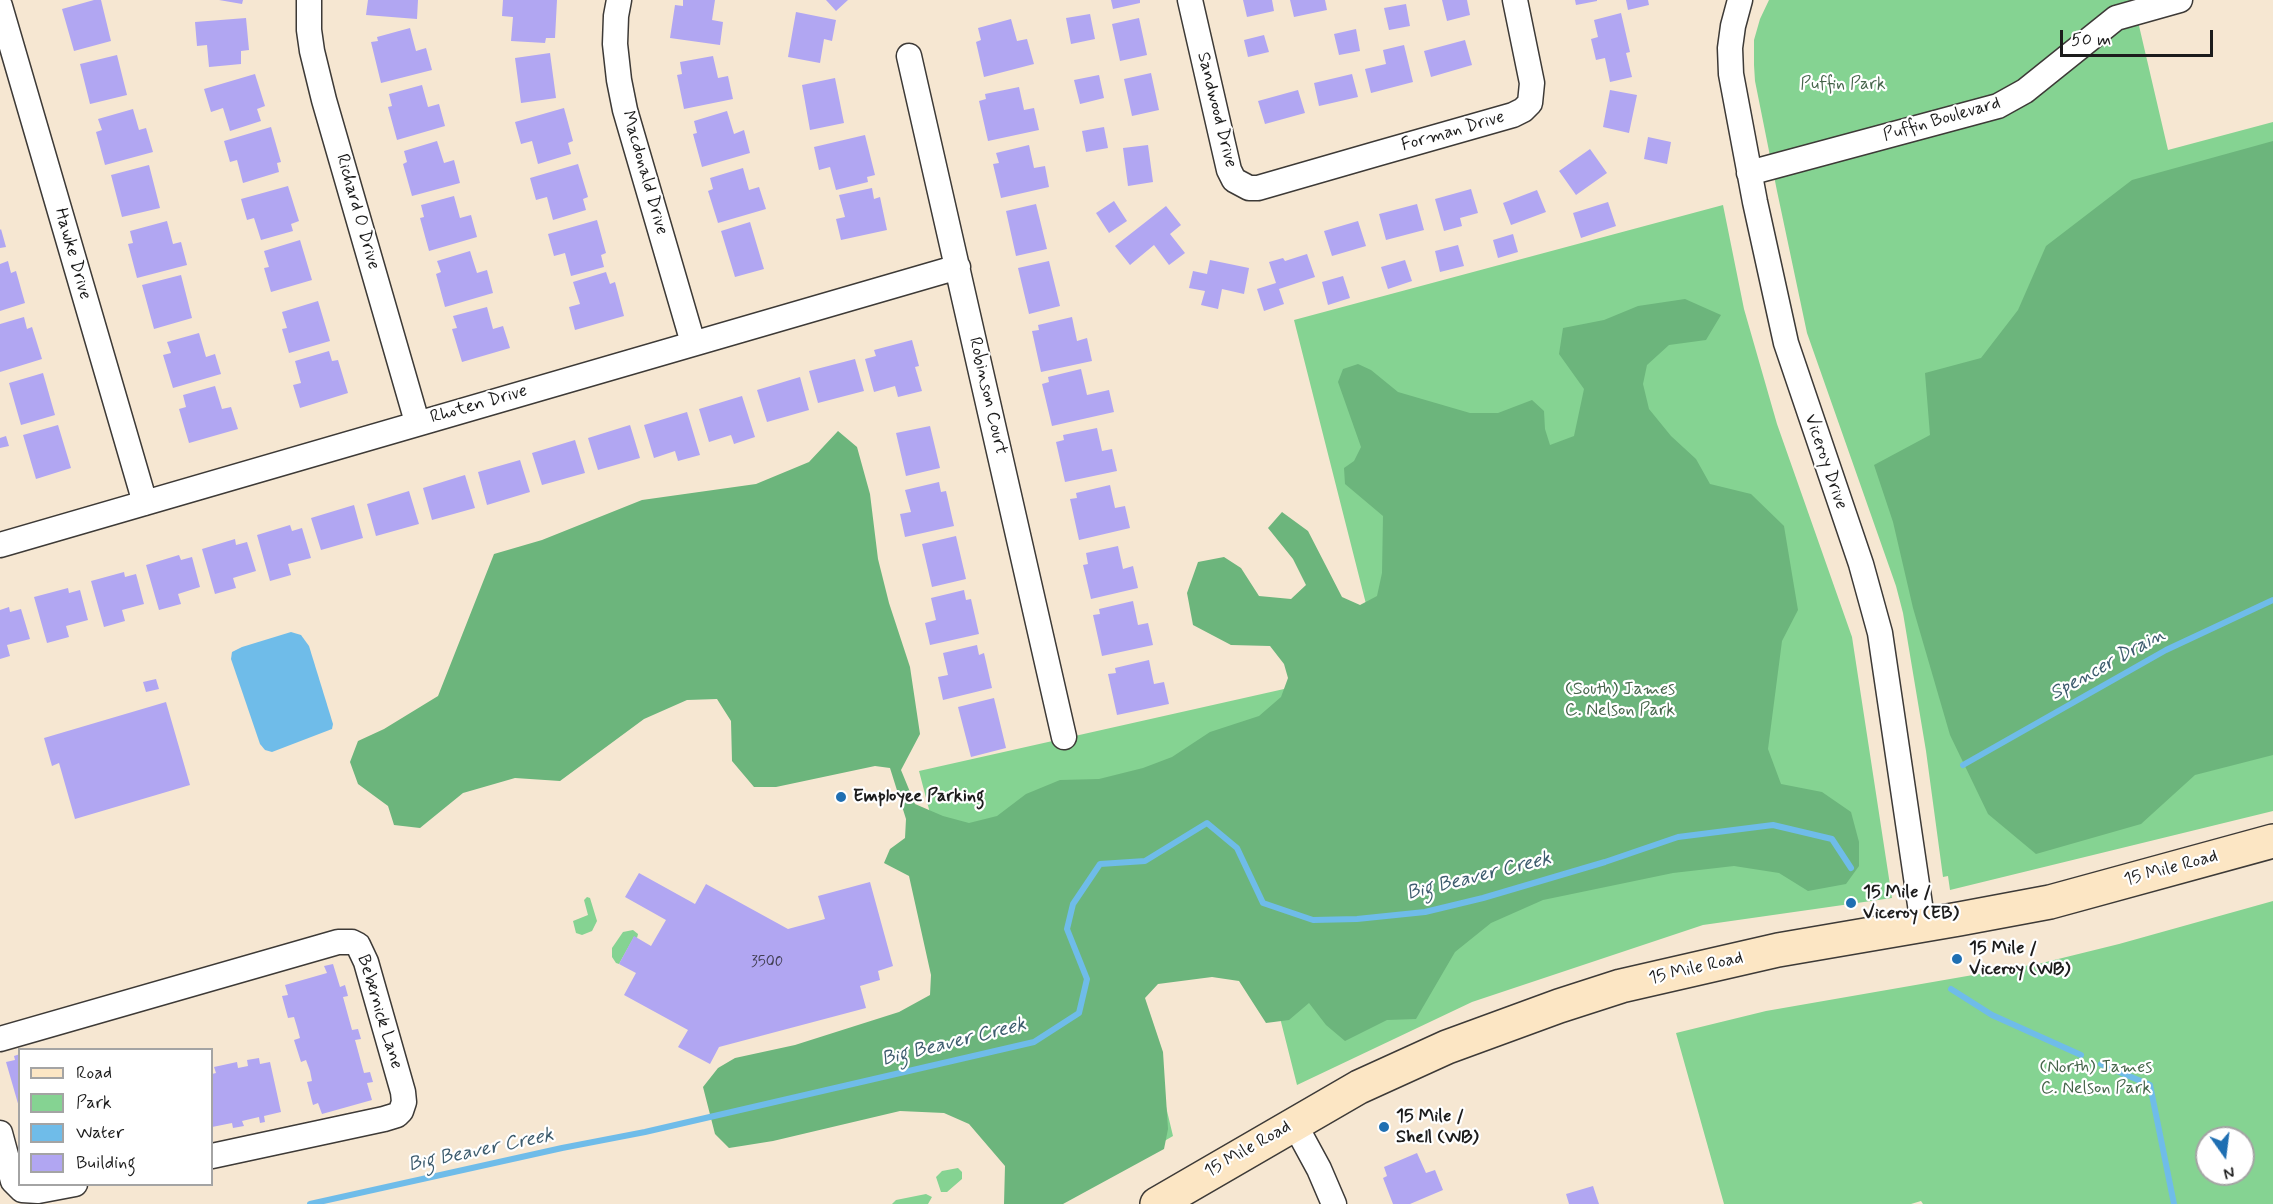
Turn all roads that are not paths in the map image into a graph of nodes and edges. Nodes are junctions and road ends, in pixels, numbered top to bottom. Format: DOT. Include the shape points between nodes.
graph roads {
  1 [pos="309,0"];
  2 [pos="619,0"];
  3 [pos="1190,0"];
  4 [pos="1515,0"];
  5 [pos="1740,0"];
  6 [pos="2180,0"];
  7 [pos="0,6"];
  8 [pos="3,30"];
  9 [pos="909,56"];
  10 [pos="1376,154"];
  11 [pos="1749,172"];
  12 [pos="958,267"];
  13 [pos="693,343"];
  14 [pos="417,422"];
  15 [pos="145,503"];
  16 [pos="0,545"];
  17 [pos="1064,736"];
  18 [pos="2273,841"];
  19 [pos="1923,925"];
  20 [pos="0,1039"];
  21 [pos="1294,1123"];
  22 [pos="0,1133"];
  23 [pos="213,1156"];
  24 [pos="18,1186"];
  25 [pos="18,1186"];
  26 [pos="69,1186"];
  27 [pos="1157,1204"];
  28 [pos="1334,1204"];
  1 -- 14 [label="street, Richard O Drive" via="309,30 319,80"];
  2 -- 13 [label="street, Macdonald Drive" via="615,44 619,80"];
  3 -- 10 [label="street, Sandwood Drive" via="1234,180 1258,188"];
  4 -- 10 [label="street, Forman Drive" via="1532,83 1530,103 1514,115"];
  5 -- 11 [label="street, Viceroy Drive" via="1730,48 1731,74"];
  6 -- 11 [label="street, Puffin Boulevard" via="2116,18 2025,91 1998,106"];
  7 -- 8 [label="street, Hawke Drive"];
  8 -- 15 [label="street, Hawke Drive"];
  9 -- 12 [label="street, Robinson Court"];
  11 -- 19 [label="street, Viceroy Drive" via="1786,343 1861,564 1880,633"];
  12 -- 13 [label="street, Rhoten Drive"];
  12 -- 17 [label="street, Robinson Court"];
  13 -- 14 [label="street, Rhoten Drive"];
  14 -- 15 [label="street, Rhoten Drive"];
  15 -- 16 [label="street, Rhoten Drive"];
  18 -- 19 [label="main road, 15 Mile Road" via="2050,902"];
  19 -- 21 [label="main road, 15 Mile Road" via="1778,950 1621,986 1447,1047 1359,1087"];
  20 -- 23 [label="street, Bebernick Lane" via="338,942 358,945 403,1092 401,1111 384,1119"];
  21 -- 27 [label="main road, 15 Mile Road"];
  21 -- 28 [label="street"];
  22 -- 25 [label="street" via="13,1181"];
  24 -- 26 [label="street" via="38,1191"];
}
